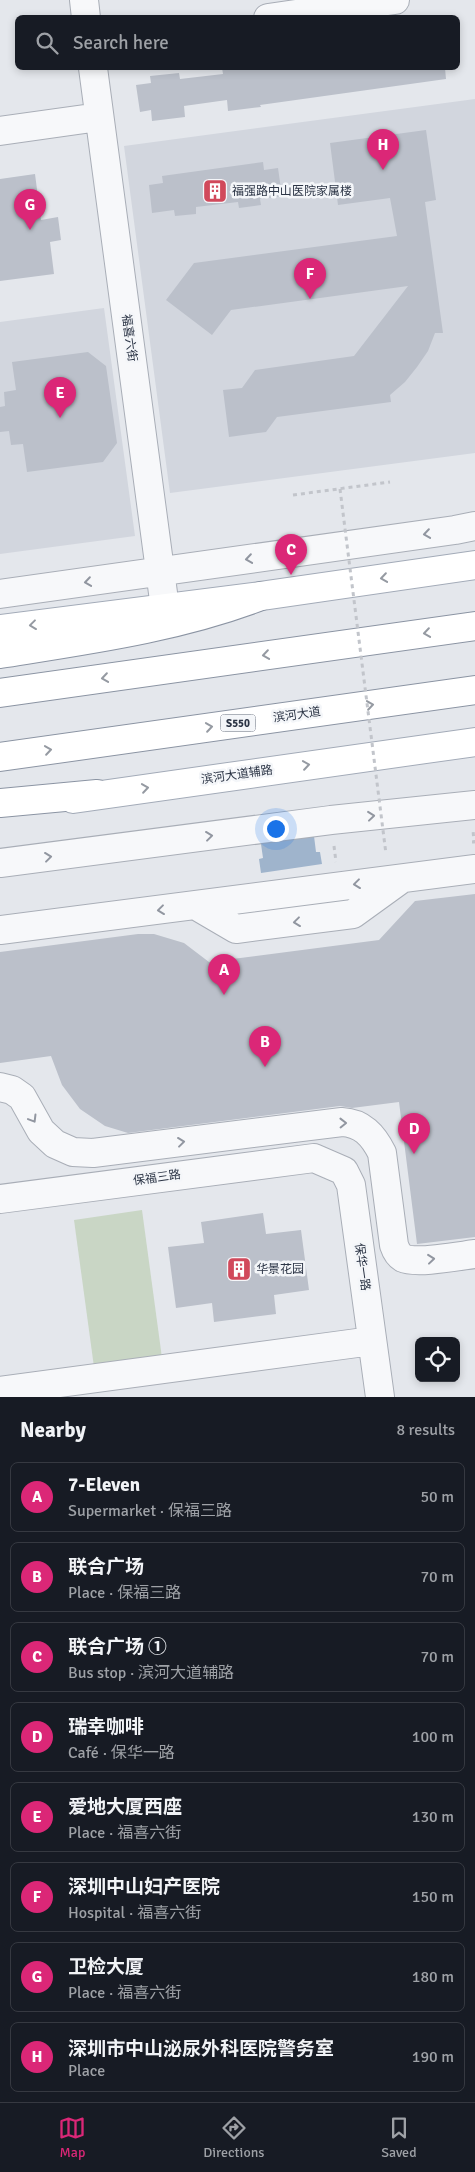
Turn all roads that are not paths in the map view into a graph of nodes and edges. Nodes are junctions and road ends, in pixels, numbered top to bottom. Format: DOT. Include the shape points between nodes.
graph roads {
  1 [pos="84,0"];
  2 [pos="395,0"];
  3 [pos="86,15"];
  4 [pos="289,15"];
  5 [pos="93,70"];
  6 [pos="99,117"];
  7 [pos="0,131"];
  8 [pos="475,526"];
  9 [pos="475,561"];
  10 [pos="475,566"];
  11 [pos="160,572"];
  12 [pos="433,572"];
  13 [pos="0,594"];
  14 [pos="261,596"];
  15 [pos="165,608"];
  16 [pos="475,626"];
  17 [pos="0,629"];
  18 [pos="0,654"];
  19 [pos="475,690"];
  20 [pos="0,692"];
  21 [pos="475,742"];
  22 [pos="0,757"];
  23 [pos="97,794"];
  24 [pos="0,802"];
  25 [pos="0,813"];
  26 [pos="474,816"];
  27 [pos="0,863"];
  28 [pos="475,869"];
  29 [pos="0,930"];
  30 [pos="0,1087"];
  31 [pos="314,1158"];
  32 [pos="0,1199"];
  33 [pos="475,1254"];
  34 [pos="372,1340"];
  35 [pos="0,1391"];
  36 [pos="380,1397"];
  1 -- 3 [label="street"];
  2 -- 4 [label="street"];
  5 -- 6 [label="street, 福喜六街"];
  6 -- 7 [label="street"];
  6 -- 11 [label="street, 福喜六街"];
  8 -- 11 [label="street, one-way"];
  9 -- 12 [label="main road"];
  10 -- 12 [label="main road"];
  11 -- 13 [label="street, one-way"];
  11 -- 15 [label="street, 福喜六街"];
  12 -- 14 [label="main road, one-way"];
  14 -- 15 [label="main road"];
  14 -- 18 [label="main road" via="186,620"];
  15 -- 17 [label="main road, one-way"];
  16 -- 20 [label="main road, one-way"];
  22 -- 19 [label="main road, 滨河大道 / S550, one-way"];
  23 -- 21 [label="main road, 滨河大道辅路, one-way"];
  23 -- 24 [label="main road"];
  23 -- 25 [label="main road, 滨河大道辅路"];
  27 -- 26 [label="street, one-way" via="331,820"];
  28 -- 29 [label="street, one-way"];
  30 -- 33 [label="street, one-way" via="22,1097 41,1131 55,1144 73,1152 93,1153 353,1123 375,1139 382,1152 397,1253 416,1260"];
  31 -- 32 [label="street, 保福三路"];
  31 -- 34 [label="street, 保华一路" via="344,1171 351,1185"];
  34 -- 35 [label="street"];
  34 -- 36 [label="street, 保华一路"];
}
